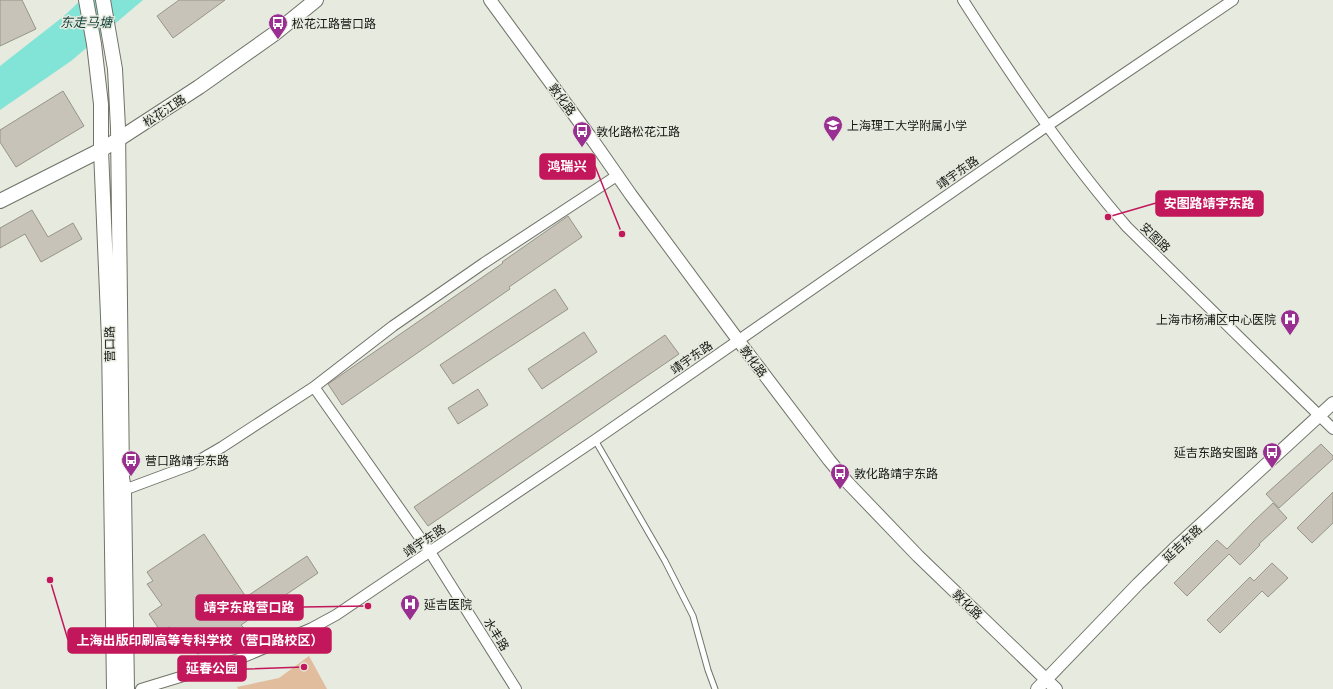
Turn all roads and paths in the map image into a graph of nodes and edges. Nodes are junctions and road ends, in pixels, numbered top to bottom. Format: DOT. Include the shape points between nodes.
graph roads {
  1 [pos="86,0"];
  2 [pos="103,0"];
  3 [pos="316,0"];
  4 [pos="490,0"];
  5 [pos="963,0"];
  6 [pos="1233,0"];
  7 [pos="1047,126"];
  8 [pos="119,139"];
  9 [pos="101,150"];
  10 [pos="618,175"];
  11 [pos="0,201"];
  12 [pos="738,340"];
  13 [pos="314,387"];
  14 [pos="1333,403"];
  15 [pos="1319,416"];
  16 [pos="1333,429"];
  17 [pos="595,440"];
  18 [pos="124,490"];
  19 [pos="430,552"];
  20 [pos="1046,679"];
  21 [pos="512,688"];
  22 [pos="114,689"];
  23 [pos="127,689"];
  24 [pos="141,689"];
  25 [pos="715,689"];
  26 [pos="1037,689"];
  27 [pos="1056,689"];
  1 -- 9 [label="main road, 营口路" via="101,104"];
  2 -- 8 [label="main road, 营口路" via="114,69"];
  3 -- 8 [label="main road, 松花江路" via="274,34 199,87"];
  4 -- 10 [label="street, 敦化路"];
  5 -- 7 [label="street, 安图路"];
  6 -- 7 [label="street, 靖宇东路"];
  7 -- 12 [label="street, 靖宇东路"];
  7 -- 15 [label="street, 安图路" via="1127,227"];
  8 -- 9 [label="main road, 松花江路"];
  8 -- 18 [label="main road, 营口路"];
  9 -- 11 [label="main road, 松花江路"];
  9 -- 22 [label="main road, 营口路" via="109,340"];
  10 -- 12 [label="street, 敦化路"];
  10 -- 13 [label="street" via="393,326"];
  12 -- 17 [label="street, 靖宇东路"];
  12 -- 20 [label="street, 敦化路" via="848,483 918,556"];
  13 -- 18 [label="street" via="222,448 191,465"];
  13 -- 19 [label="street, 水丰路"];
  14 -- 15 [label="street, 延吉东路"];
  15 -- 16 [label="street, 安图路"];
  15 -- 20 [label="street, 延吉东路" via="1174,549"];
  17 -- 19 [label="street, 靖宇东路"];
  17 -- 25 [label="lane" via="665,560 694,616"];
  18 -- 23 [label="main road, 营口路"];
  19 -- 21 [label="street, 水丰路"];
  19 -- 24 [label="street, 靖宇东路" via="336,615 312,628 239,659"];
  20 -- 26 [label="street, 延吉东路"];
  20 -- 27 [label="street, 敦化路"];
}
